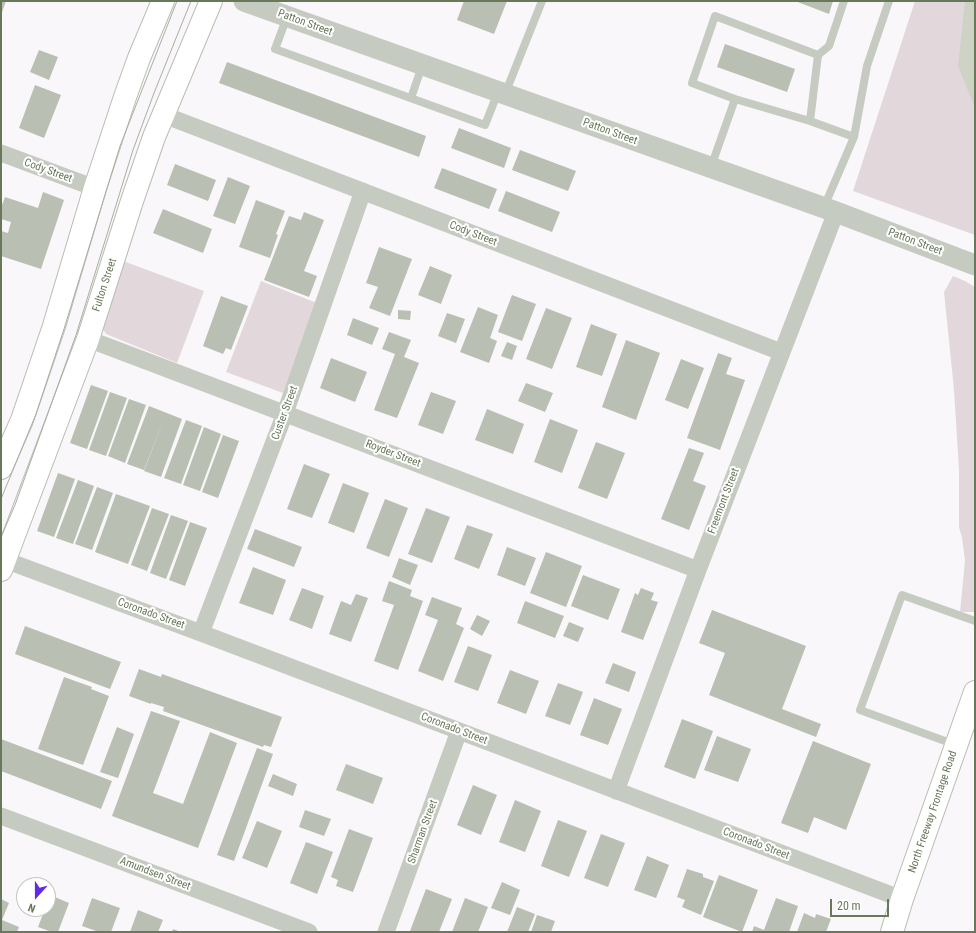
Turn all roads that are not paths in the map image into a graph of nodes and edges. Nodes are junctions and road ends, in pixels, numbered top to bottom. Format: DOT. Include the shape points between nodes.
graph roads {
  1 [pos="163,1"];
  2 [pos="211,1"];
  3 [pos="244,1"];
  4 [pos="542,1"];
  5 [pos="844,1"];
  6 [pos="889,1"];
  7 [pos="287,17"];
  8 [pos="818,55"];
  9 [pos="422,65"];
  10 [pos="502,94"];
  11 [pos="411,98"];
  12 [pos="735,99"];
  13 [pos="164,115"];
  14 [pos="810,121"];
  15 [pos="854,137"];
  16 [pos="1,154"];
  17 [pos="711,168"];
  18 [pos="95,188"];
  19 [pos="363,192"];
  20 [pos="830,210"];
  21 [pos="975,265"];
  22 [pos="88,339"];
  23 [pos="781,352"];
  24 [pos="285,413"];
  25 [pos="1,468"];
  26 [pos="3,565"];
  27 [pos="698,570"];
  28 [pos="975,621"];
  29 [pos="201,633"];
  30 [pos="975,692"];
  31 [pos="459,731"];
  32 [pos="956,745"];
  33 [pos="616,791"];
  34 [pos="1,816"];
  35 [pos="902,899"];
  36 [pos="309,932"];
  37 [pos="386,932"];
  38 [pos="892,932"];
  1 -- 18 [label="main road" via="135,71"];
  2 -- 13 [label="main road, Fulton Street"];
  3 -- 7 [label="street, Patton Street"];
  4 -- 10 [label="lane"];
  5 -- 8 [label="lane" via="829,46"];
  6 -- 15 [label="lane" via="867,66"];
  7 -- 9 [label="street, Patton Street"];
  7 -- 11 [label="lane" via="275,49"];
  8 -- 12 [label="lane" via="715,16 692,83"];
  8 -- 14 [label="lane"];
  9 -- 10 [label="street, Patton Street"];
  9 -- 11 [label="lane"];
  10 -- 11 [label="lane" via="485,125"];
  10 -- 17 [label="street, Patton Street"];
  12 -- 14 [label="lane"];
  12 -- 17 [label="lane"];
  13 -- 19 [label="street, Cody Street"];
  13 -- 22 [label="main road, Fulton Street" via="132,201"];
  14 -- 15 [label="lane"];
  15 -- 20 [label="lane"];
  16 -- 18 [label="street, Cody Street"];
  17 -- 20 [label="street, Patton Street"];
  18 -- 25 [label="main road" via="52,334 22,420"];
  19 -- 23 [label="street, Cody Street"];
  19 -- 24 [label="street, Custer Street"];
  20 -- 21 [label="street, Patton Street"];
  20 -- 23 [label="street, Freemont Street"];
  22 -- 24 [label="street, Royder Street"];
  22 -- 26 [label="main road, Fulton Street"];
  23 -- 27 [label="street, Freemont Street"];
  24 -- 27 [label="street, Royder Street"];
  24 -- 29 [label="street, Custer Street"];
  26 -- 29 [label="street, Coronado Street"];
  27 -- 33 [label="street, Freemont Street"];
  28 -- 32 [label="lane" via="902,594 860,710"];
  29 -- 31 [label="street, Coronado Street"];
  30 -- 32 [label="main road, North Freeway Frontage Road"];
  31 -- 33 [label="street, Coronado Street"];
  31 -- 37 [label="street, Sharman Street"];
  32 -- 35 [label="main road, North Freeway Frontage Road"];
  33 -- 35 [label="street, Coronado Street"];
  34 -- 36 [label="street, Amundsen Street"];
  35 -- 38 [label="main road, North Freeway Frontage Road"];
}
